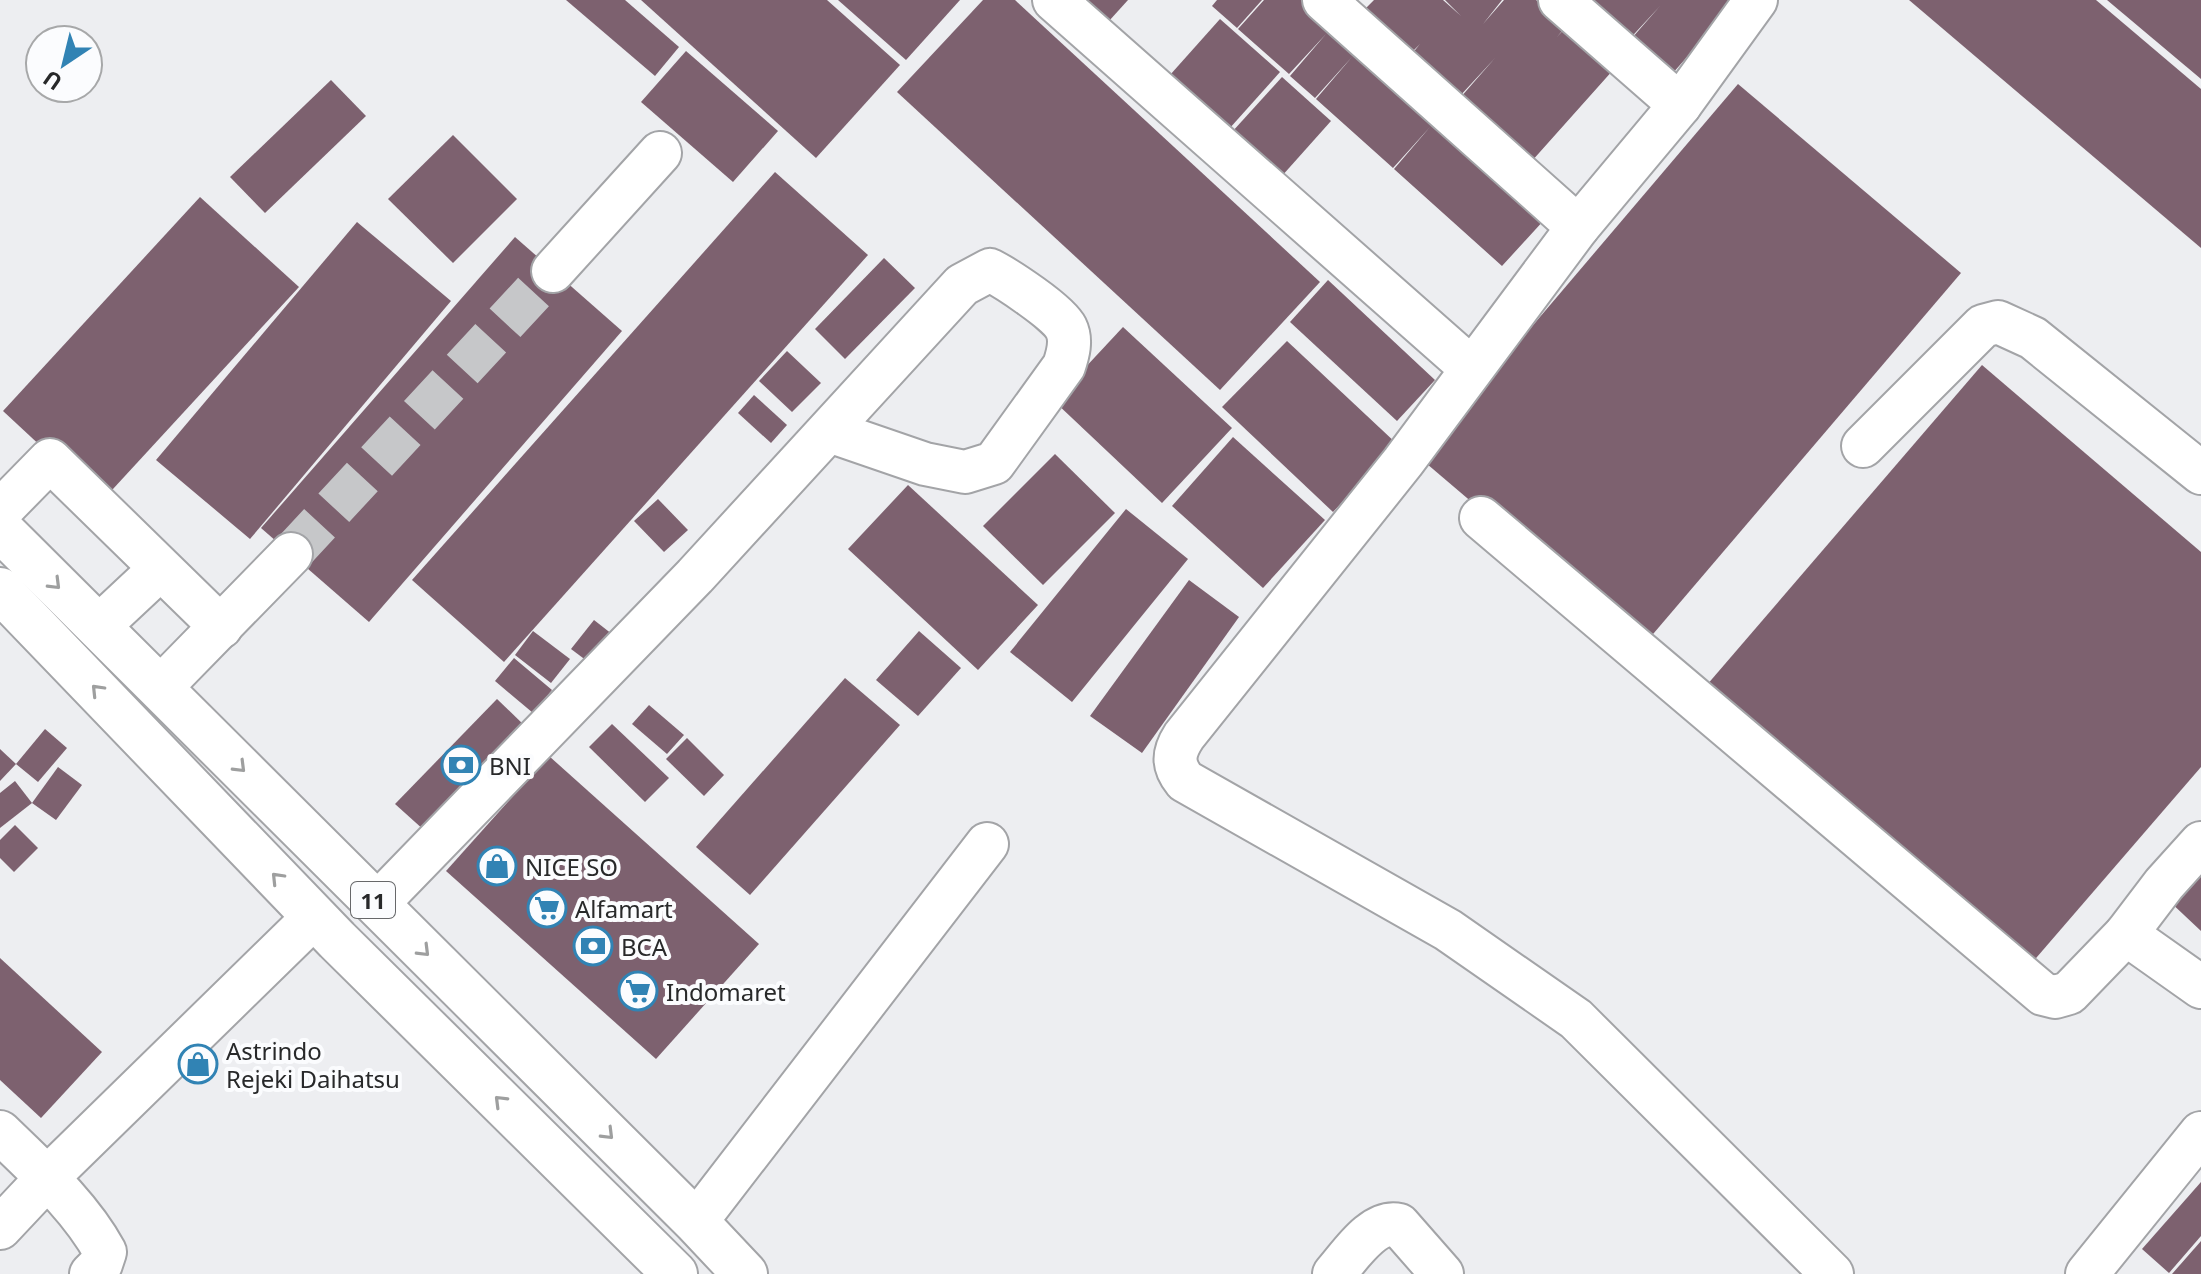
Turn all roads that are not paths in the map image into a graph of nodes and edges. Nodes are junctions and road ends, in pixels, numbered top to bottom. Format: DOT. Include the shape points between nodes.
graph roads {
  1 [pos="1054,0"];
  2 [pos="1324,0"];
  3 [pos="1560,0"];
  4 [pos="1756,0"];
  5 [pos="1680,105"];
  6 [pos="660,153"];
  7 [pos="1578,227"];
  8 [pos="553,271"];
  9 [pos="1471,368"];
  10 [pos="829,431"];
  11 [pos="1863,446"];
  12 [pos="2201,473"];
  13 [pos="0,511"];
  14 [pos="1481,518"];
  15 [pos="0,529"];
  16 [pos="291,554"];
  17 [pos="160,569"];
  18 [pos="0,590"];
  19 [pos="98,627"];
  20 [pos="221,627"];
  21 [pos="160,688"];
  22 [pos="2201,843"];
  23 [pos="987,844"];
  24 [pos="377,904"];
  25 [pos="326,928"];
  26 [pos="2126,934"];
  27 [pos="2201,987"];
  28 [pos="0,1132"];
  29 [pos="2201,1133"];
  30 [pos="47,1178"];
  31 [pos="696,1222"];
  32 [pos="0,1228"];
  33 [pos="1430,1260"];
  34 [pos="91,1274"];
  35 [pos="675,1274"];
  36 [pos="745,1274"];
  37 [pos="1334,1274"];
  38 [pos="1832,1274"];
  39 [pos="2087,1274"];
  1 -- 9 [label="street"];
  2 -- 7 [label="street"];
  3 -- 5 [label="street"];
  4 -- 5 [label="street"];
  5 -- 7 [label="street"];
  6 -- 8 [label="street"];
  7 -- 9 [label="street"];
  9 -- 38 [label="street" via="1403,462 1184,736 1174,760 1177,771 1185,781 1448,930 1576,1019"];
  10 -- 10 [label="street" via="962,285 990,270 1022,288 1066,327 1069,347 1064,366 994,463 965,472"];
  10 -- 24 [label="street"];
  11 -- 12 [label="street" via="1983,326 1998,322 2033,338"];
  13 -- 17 [label="street" via="50,460"];
  14 -- 26 [label="street" via="2043,994 2069,993"];
  15 -- 19 [label="highway, 11, one-way"];
  16 -- 20 [label="street"];
  17 -- 19 [label="street"];
  17 -- 20 [label="street"];
  25 -- 18 [label="highway, 11, one-way"];
  19 -- 21 [label="highway, 11"];
  20 -- 21 [label="street"];
  21 -- 24 [label="highway, 11, one-way"];
  22 -- 26 [label="street"];
  23 -- 31 [label="street"];
  24 -- 25 [label="highway"];
  24 -- 31 [label="highway, 11, one-way"];
  25 -- 30 [label="street"];
  35 -- 25 [label="highway, 11, one-way"];
  26 -- 27 [label="street"];
  28 -- 30 [label="street"];
  29 -- 39 [label="street"];
  30 -- 32 [label="street"];
  30 -- 34 [label="street" via="105,1252"];
  31 -- 36 [label="highway, 11"];
  33 -- 37 [label="street" via="1399,1225 1390,1223 1379,1227"];
}
